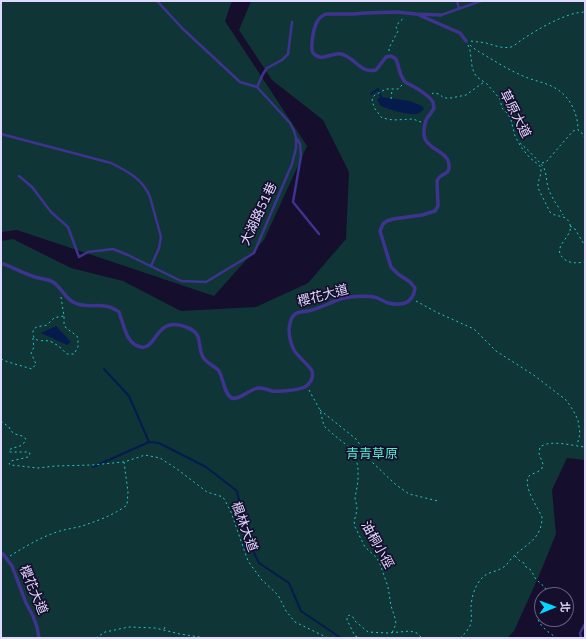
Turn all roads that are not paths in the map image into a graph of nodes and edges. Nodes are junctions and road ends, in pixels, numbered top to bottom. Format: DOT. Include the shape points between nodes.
graph roads {
  1 [pos="157,1"];
  2 [pos="457,1"];
  3 [pos="481,1"];
  4 [pos="458,9"];
  5 [pos="416,14"];
  6 [pos="441,15"];
  7 [pos="292,22"];
  8 [pos="466,41"];
  9 [pos="257,87"];
  10 [pos="1,134"];
  11 [pos="296,138"];
  12 [pos="19,176"];
  13 [pos="319,234"];
  14 [pos="1,264"];
  15 [pos="151,266"];
  16 [pos="1,554"];
  17 [pos="585,624"];
  18 [pos="39,638"];
  19 [pos="581,638"];
  1 -- 9 [label="lane" via="240,82"];
  2 -- 4 [label="lane"];
  3 -- 4 [label="lane"];
  4 -- 6 [label="lane"];
  5 -- 6 [label="street"];
  5 -- 8 [label="street" via="460,33"];
  5 -- 14 [label="street, 櫻花大道" via="326,14 316,23 312,52 316,56 342,54 371,71 376,70 388,56 396,59 400,76 405,82 433,102 434,107 425,123 425,138 432,148 447,158 449,170 438,177 438,206 435,211 387,221 380,231 391,267 415,288 412,298 406,303 399,304 366,296 341,299 293,316 289,336 294,349 312,371 311,382 306,386 279,392 256,388 232,398 228,396 218,371 203,358 199,337 194,330 175,324 166,326 148,346 142,347 130,340 119,312 112,307 76,304 52,282"];
  7 -- 9 [label="lane" via="288,54 268,68"];
  9 -- 11 [label="lane" via="290,123"];
  10 -- 15 [label="lane" via="111,163 141,182 148,191 161,237"];
  11 -- 13 [label="lane" via="300,144 301,156 293,202"];
  11 -- 15 [label="lane, 大湖路51巷" via="292,164 254,252 206,282 181,281"];
  12 -- 15 [label="lane, 大湖路51巷" via="68,227 80,258 88,252 113,249"];
  16 -- 18 [label="street, 櫻花大道" via="12,566 33,616"];
  17 -- 19 [label="lane" via="580,633"];
}
